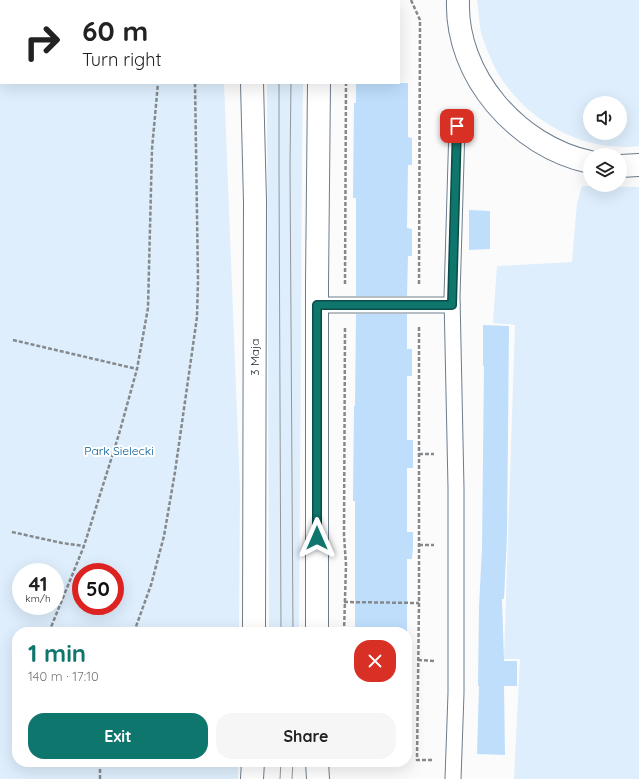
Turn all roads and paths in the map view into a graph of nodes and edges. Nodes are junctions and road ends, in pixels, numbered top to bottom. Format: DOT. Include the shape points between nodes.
graph roads {
  1 [pos="411,0"];
  2 [pos="458,0"];
  3 [pos="158,84"];
  4 [pos="195,84"];
  5 [pos="252,84"];
  6 [pos="319,84"];
  7 [pos="346,84"];
  8 [pos="457,126"];
  9 [pos="583,160"];
  10 [pos="639,165"];
  11 [pos="627,166"];
  12 [pos="317,305"];
  13 [pos="345,305"];
  14 [pos="419,305"];
  15 [pos="452,305"];
  16 [pos="13,340"];
  17 [pos="137,369"];
  18 [pos="12,532"];
  19 [pos="84,546"];
  20 [pos="344,602"];
  21 [pos="419,603"];
  22 [pos="52,627"];
  23 [pos="136,627"];
  24 [pos="254,627"];
  25 [pos="316,627"];
  26 [pos="344,627"];
  27 [pos="454,761"];
  28 [pos="100,767"];
  29 [pos="253,767"];
  30 [pos="317,767"];
  31 [pos="100,779"];
  32 [pos="252,779"];
  33 [pos="318,779"];
  34 [pos="453,779"];
  1 -- 14 [label="path" via="420,20"];
  2 -- 9 [label="main road" via="460,31 467,54 478,79 495,104 528,135 566,155"];
  3 -- 17 [label="path" via="152,149 148,308"];
  4 -- 23 [label="path" via="197,317 164,536 151,585"];
  5 -- 24 [label="main road, 3 Maja" via="255,202"];
  6 -- 12 [label="main road"];
  7 -- 13 [label="path"];
  8 -- 15 [label="lane"];
  10 -- 11 [label="main road"];
  12 -- 13 [label="lane"];
  12 -- 25 [label="main road"];
  13 -- 14 [label="lane"];
  13 -- 20 [label="path"];
  14 -- 15 [label="lane"];
  14 -- 21 [label="path"];
  15 -- 27 [label="lane" via="456,488"];
  16 -- 17 [label="path"];
  17 -- 19 [label="path" via="120,434"];
  18 -- 19 [label="path"];
  19 -- 22 [label="path"];
  20 -- 21 [label="path"];
  20 -- 26 [label="path"];
  21 -- 27 [label="path" via="417,760"];
  27 -- 34 [label="lane"];
  28 -- 31 [label="path"];
  29 -- 32 [label="main road"];
  30 -- 33 [label="main road"];
}
